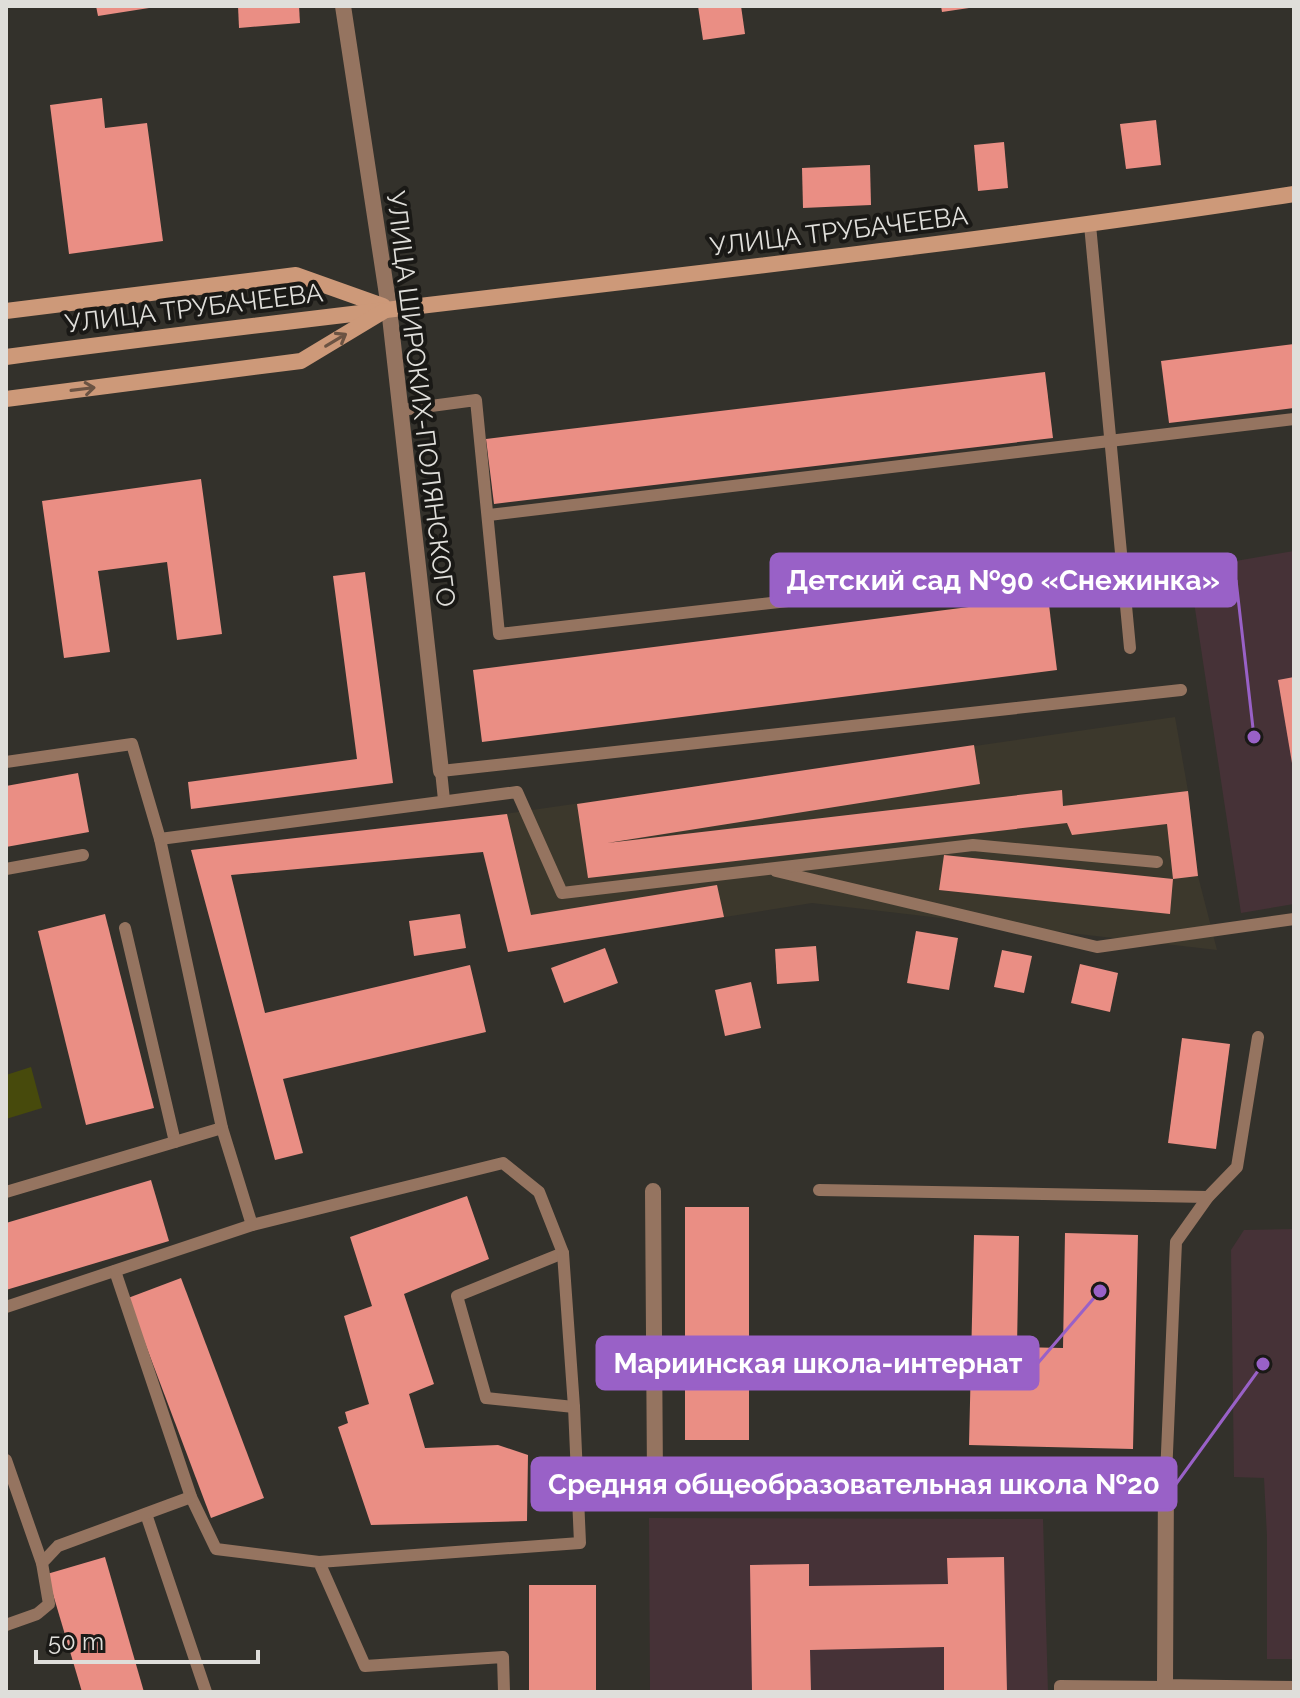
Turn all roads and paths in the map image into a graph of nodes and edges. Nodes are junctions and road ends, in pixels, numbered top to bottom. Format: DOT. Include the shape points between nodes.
graph roads {
  1 [pos="343,6"];
  2 [pos="1294,194"];
  3 [pos="1090,225"];
  4 [pos="389,308"];
  5 [pos="6,311"];
  6 [pos="6,357"];
  7 [pos="6,399"];
  8 [pos="401,410"];
  9 [pos="1294,419"];
  10 [pos="1111,442"];
  11 [pos="489,515"];
  12 [pos="1122,563"];
  13 [pos="1130,648"];
  14 [pos="1181,690"];
  15 [pos="6,762"];
  16 [pos="441,771"];
  17 [pos="444,800"];
  18 [pos="160,839"];
  19 [pos="83,855"];
  20 [pos="1157,862"];
  21 [pos="6,869"];
  22 [pos="768,869"];
  23 [pos="1294,919"];
  24 [pos="125,928"];
  25 [pos="1258,1037"];
  26 [pos="222,1128"];
  27 [pos="175,1142"];
  28 [pos="819,1190"];
  29 [pos="653,1191"];
  30 [pos="6,1192"];
  31 [pos="1208,1197"];
  32 [pos="252,1225"];
  33 [pos="563,1253"];
  34 [pos="115,1271"];
  35 [pos="6,1307"];
  36 [pos="574,1407"];
  37 [pos="6,1460"];
  38 [pos="1166,1476"];
  39 [pos="191,1497"];
  40 [pos="146,1514"];
  41 [pos="319,1562"];
  42 [pos="42,1563"];
  43 [pos="6,1625"];
  44 [pos="1294,1689"];
  45 [pos="1165,1690"];
  46 [pos="206,1692"];
  47 [pos="504,1692"];
  48 [pos="1060,1692"];
  1 -- 4 [label="street, УЛИЦА ШИРОКИХ-ПОЛЯНСКОГО"];
  2 -- 3 [label="main road, УЛИЦА ТРУБАЧЕЕВА"];
  3 -- 4 [label="main road, УЛИЦА ТРУБАЧЕЕВА"];
  3 -- 10 [label="lane"];
  4 -- 5 [label="main road, УЛИЦА ТРУБАЧЕЕВА" via="296,275"];
  4 -- 6 [label="main road, УЛИЦА ТРУБАЧЕЕВА"];
  7 -- 4 [label="main road, УЛИЦА ТРУБАЧЕЕВА, one-way" via="301,361"];
  4 -- 8 [label="street, УЛИЦА ШИРОКИХ-ПОЛЯНСКОГО"];
  8 -- 11 [label="lane" via="476,400"];
  8 -- 16 [label="street, УЛИЦА ШИРОКИХ-ПОЛЯНСКОГО"];
  9 -- 10 [label="lane"];
  10 -- 11 [label="lane"];
  10 -- 12 [label="lane"];
  11 -- 12 [label="lane" via="499,634"];
  12 -- 13 [label="lane"];
  14 -- 16 [label="lane"];
  15 -- 18 [label="lane" via="132,744"];
  16 -- 17 [label="lane, УЛИЦА ШИРОКИХ-ПОЛЯНСКОГО"];
  17 -- 18 [label="lane"];
  17 -- 22 [label="lane" via="517,792 562,893"];
  18 -- 26 [label="lane"];
  19 -- 21 [label="lane"];
  20 -- 22 [label="lane" via="973,845"];
  22 -- 23 [label="lane" via="1097,947"];
  24 -- 27 [label="lane"];
  25 -- 31 [label="lane" via="1237,1167"];
  26 -- 27 [label="lane"];
  26 -- 32 [label="lane"];
  27 -- 30 [label="lane"];
  28 -- 31 [label="lane"];
  29 -- 38 [label="street" via="655,1479"];
  31 -- 38 [label="lane" via="1176,1242"];
  32 -- 33 [label="lane" via="503,1163 539,1192"];
  32 -- 34 [label="lane"];
  33 -- 36 [label="lane"];
  33 -- 36 [label="lane" via="457,1296 486,1398"];
  34 -- 35 [label="lane"];
  34 -- 39 [label="lane"];
  36 -- 41 [label="lane" via="580,1543"];
  37 -- 42 [label="lane"];
  38 -- 45 [label="street"];
  39 -- 40 [label="lane"];
  39 -- 41 [label="lane" via="216,1549"];
  40 -- 42 [label="lane" via="58,1546"];
  40 -- 46 [label="lane"];
  41 -- 47 [label="lane" via="365,1666 503,1657"];
  42 -- 43 [label="lane" via="49,1604"];
  44 -- 45 [label="street"];
  45 -- 48 [label="lane" via="1060,1686"];
}
